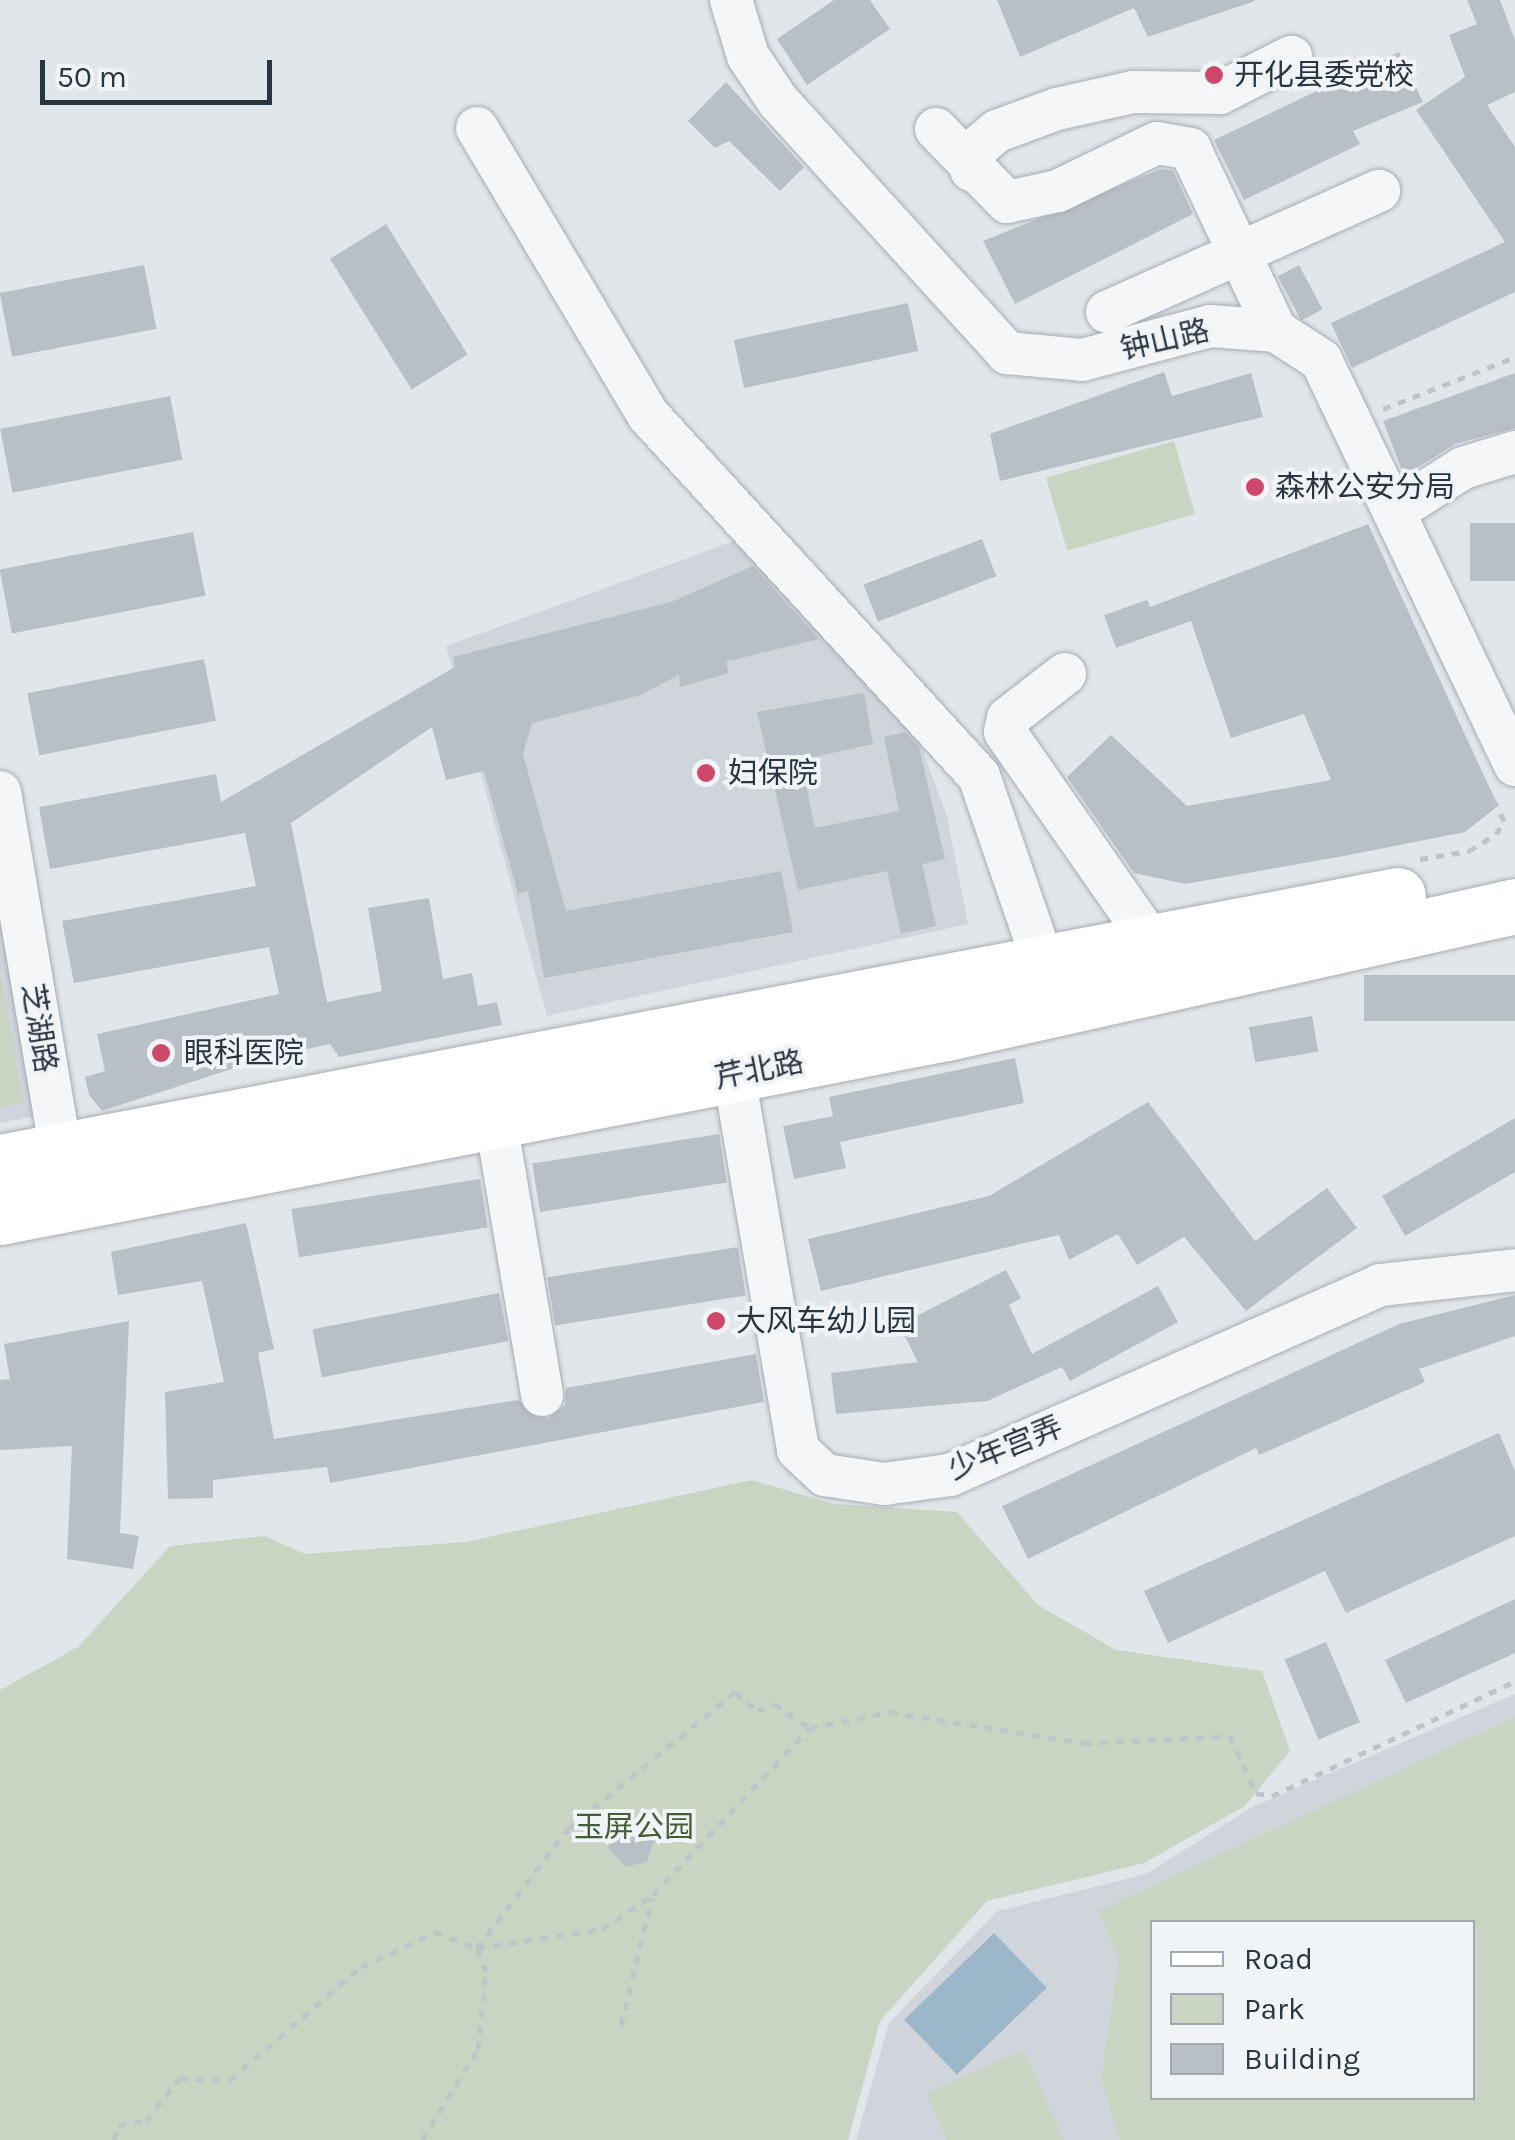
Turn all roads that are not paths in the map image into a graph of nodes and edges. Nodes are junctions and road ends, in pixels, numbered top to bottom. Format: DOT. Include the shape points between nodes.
graph roads {
  1 [pos="730,0"];
  2 [pos="1291,57"];
  3 [pos="478,128"];
  4 [pos="936,129"];
  5 [pos="971,170"];
  6 [pos="1379,191"];
  7 [pos="1241,256"];
  8 [pos="1107,312"];
  9 [pos="1276,331"];
  10 [pos="1515,452"];
  11 [pos="1395,511"];
  12 [pos="1065,674"];
  13 [pos="1515,765"];
  14 [pos="0,792"];
  15 [pos="1515,878"];
  16 [pos="1515,906"];
  17 [pos="1151,941"];
  18 [pos="1043,962"];
  19 [pos="941,1007"];
  20 [pos="734,1075"];
  21 [pos="496,1122"];
  22 [pos="0,1162"];
  23 [pos="65,1178"];
  24 [pos="0,1217"];
  25 [pos="1515,1270"];
  26 [pos="542,1395"];
  1 -- 9 [label="street, 钟山路" via="748,56 778,101 1007,353 1052,363 1211,326"];
  2 -- 5 [label="street" via="1220,93 1133,92 1057,109 996,131 978,146"];
  3 -- 18 [label="street" via="649,416 978,776"];
  4 -- 5 [label="street"];
  5 -- 7 [label="street" via="1007,202 1024,203 1114,157 1176,144 1190,149"];
  6 -- 7 [label="street"];
  7 -- 8 [label="street"];
  7 -- 9 [label="street"];
  9 -- 11 [label="street, 钟山路" via="1320,360"];
  10 -- 11 [label="street" via="1463,468"];
  11 -- 13 [label="street, 钟山路"];
  12 -- 17 [label="street" via="1008,718 1004,732"];
  14 -- 23 [label="street, 芝湖路"];
  15 -- 17 [label="main road, 芹北路"];
  16 -- 19 [label="main road, 芹北路"];
  17 -- 18 [label="main road, 芹北路"];
  18 -- 19 [label="main road, 芹北路"];
  19 -- 20 [label="main road, 芹北路"];
  19 -- 23 [label="main road, 芹北路"];
  20 -- 21 [label="main road, 芹北路"];
  20 -- 25 [label="street, 少年宫弄" via="798,1450 825,1475 884,1484 950,1475 1380,1286"];
  21 -- 23 [label="main road, 芹北路"];
  21 -- 26 [label="street"];
  22 -- 23 [label="main road, 芹北路"];
  23 -- 24 [label="main road, 芹北路"];
}
